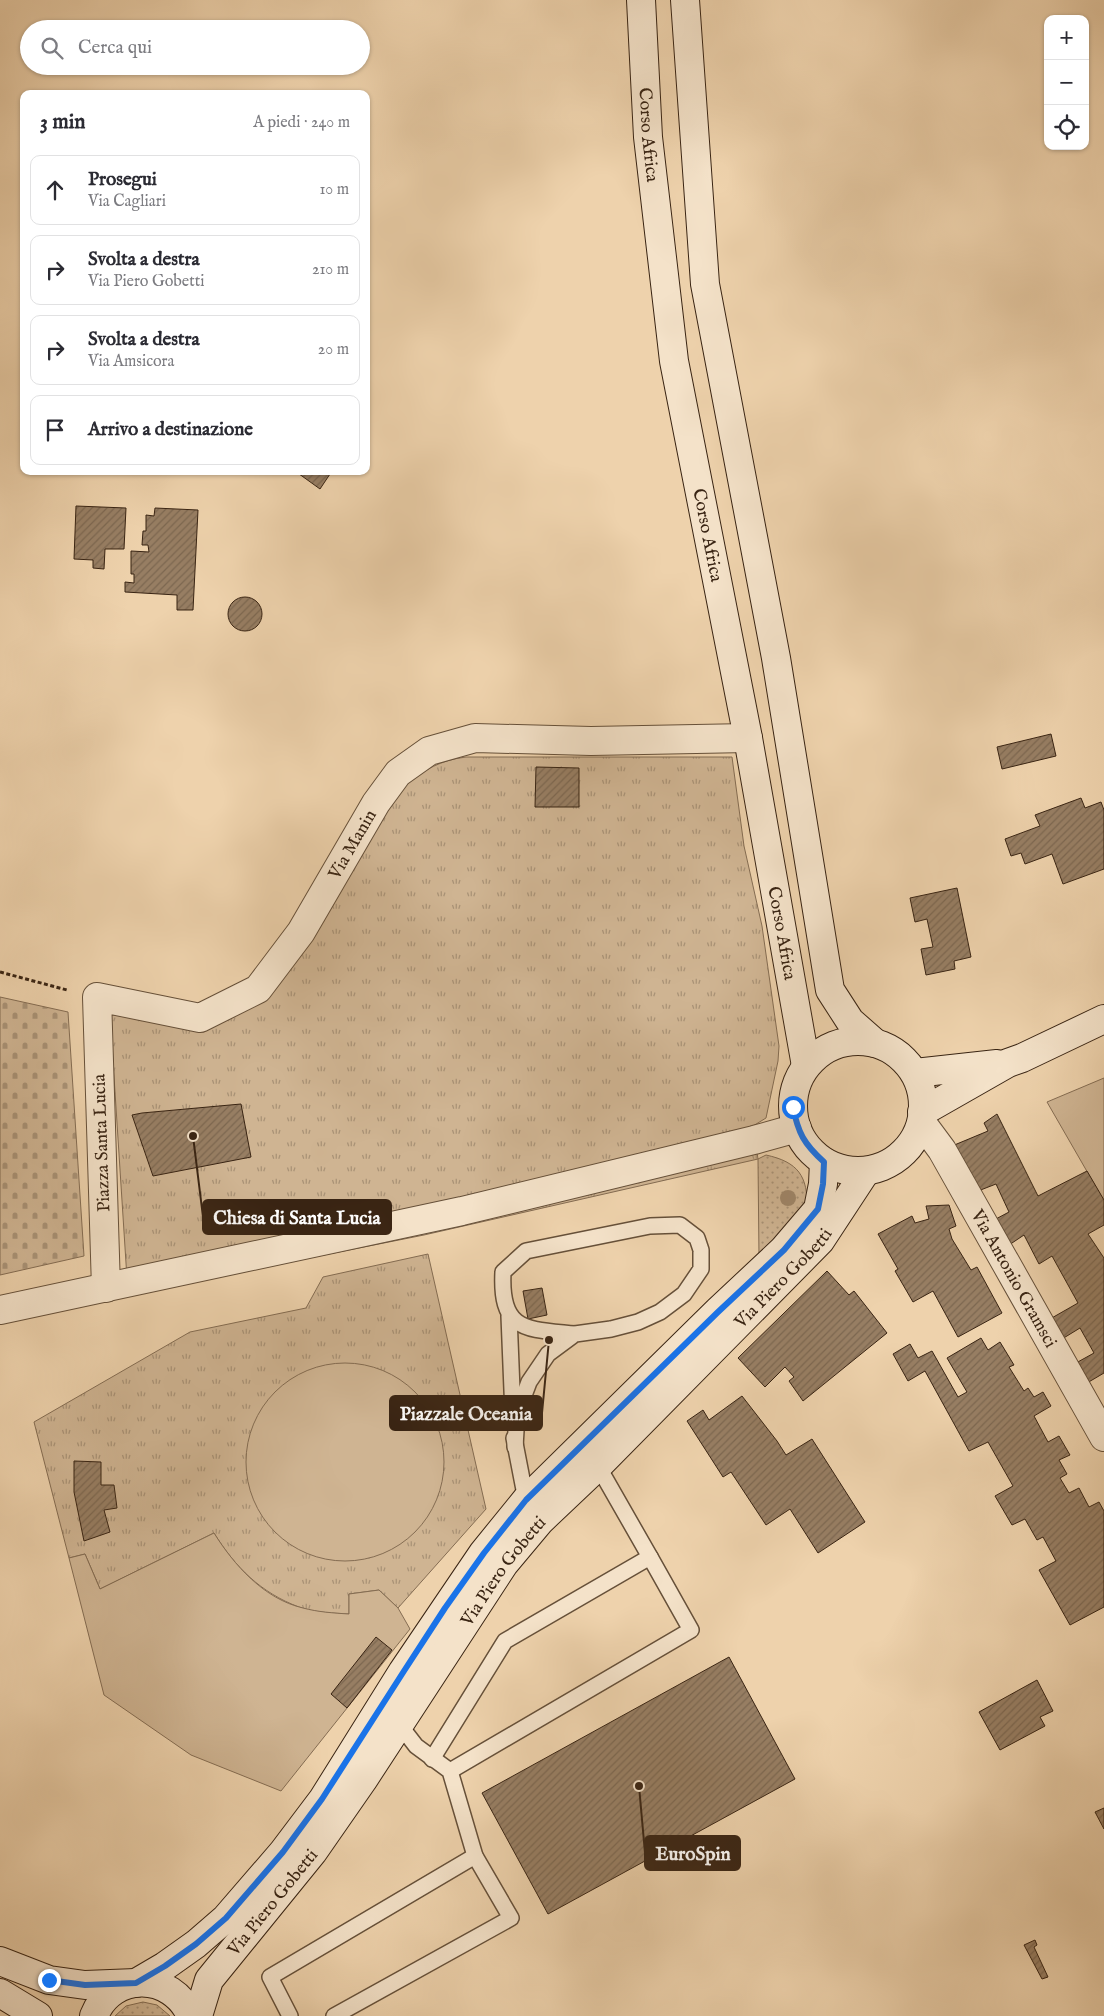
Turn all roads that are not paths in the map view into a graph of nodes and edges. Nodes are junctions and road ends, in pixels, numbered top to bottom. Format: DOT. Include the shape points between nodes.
graph roads {
  1 [pos="641,0"];
  2 [pos="685,0"];
  3 [pos="748,738"];
  4 [pos="97,997"];
  5 [pos="1104,1019"];
  6 [pos="875,1043"];
  7 [pos="1008,1063"];
  8 [pos="806,1066"];
  9 [pos="915,1073"];
  10 [pos="922,1118"];
  11 [pos="797,1128"];
  12 [pos="824,1162"];
  13 [pos="866,1171"];
  14 [pos="106,1288"];
  15 [pos="0,1310"];
  16 [pos="509,1316"];
  17 [pos="576,1334"];
  18 [pos="1104,1437"];
  19 [pos="515,1447"];
  20 [pos="598,1466"];
  21 [pos="526,1500"];
  22 [pos="650,1557"];
  23 [pos="399,1724"];
  24 [pos="432,1759"];
  25 [pos="450,1771"];
  26 [pos="475,1856"];
  27 [pos="0,1961"];
  28 [pos="136,1983"];
  29 [pos="0,1993"];
  30 [pos="38,2016"];
  31 [pos="94,2016"];
  32 [pos="191,2016"];
  33 [pos="198,2016"];
  34 [pos="290,2016"];
  35 [pos="334,2016"];
  1 -- 3 [label="street, Corso Africa" via="648,137 674,361"];
  2 -- 6 [label="street, Corso Africa" via="705,284 776,658 830,990 850,1021"];
  3 -- 4 [label="street, Via Manin" via="591,741 475,738 429,751 398,773 376,803 301,932 258,989 200,1018"];
  3 -- 8 [label="street, Corso Africa"];
  4 -- 14 [label="street, Piazza Santa Lucia"];
  5 -- 7 [label="street"];
  6 -- 8 [label="street" via="850,1041 825,1050"];
  6 -- 9 [label="street" via="898,1054"];
  7 -- 9 [label="street"];
  7 -- 10 [label="street"];
  8 -- 11 [label="street" via="797,1086 793,1107"];
  9 -- 10 [label="street" via="923,1097"];
  10 -- 13 [label="street" via="910,1146 890,1163"];
  10 -- 18 [label="street, Via Antonio Gramsci"];
  11 -- 12 [label="street" via="807,1147"];
  11 -- 14 [label="street" via="462,1210"];
  12 -- 13 [label="street" via="844,1170"];
  12 -- 21 [label="street, Via Piero Gobetti" via="818,1209 784,1250"];
  13 -- 20 [label="street, Via Piero Gobetti" via="820,1241"];
  14 -- 15 [label="street"];
  16 -- 17 [label="lane" via="528,1328"];
  16 -- 17 [label="lane" via="502,1294 503,1272 526,1250 650,1226 680,1225 697,1238 701,1270 684,1294 660,1312 638,1322"];
  16 -- 19 [label="lane"];
  17 -- 19 [label="lane" via="548,1354 528,1382 517,1414"];
  19 -- 21 [label="lane"];
  20 -- 22 [label="lane"];
  20 -- 23 [label="street, Via Piero Gobetti" via="546,1516 504,1564"];
  21 -- 28 [label="street, Via Piero Gobetti" via="478,1561 322,1799 283,1852 220,1923 196,1944"];
  22 -- 24 [label="lane" via="505,1641"];
  22 -- 25 [label="lane" via="691,1630"];
  23 -- 24 [label="lane" via="416,1746"];
  23 -- 33 [label="street, Via Piero Gobetti" via="313,1852 209,1980"];
  24 -- 25 [label="lane"];
  25 -- 26 [label="lane"];
  26 -- 34 [label="lane" via="270,1977"];
  26 -- 35 [label="lane" via="511,1918"];
  27 -- 28 [label="street" via="49,1980 85,1985"];
  28 -- 31 [label="street, Via Piero Gobetti" via="110,1994 98,2006"];
  28 -- 32 [label="street" via="150,1983 169,1990 180,1998"];
  29 -- 30 [label="street"];
}
